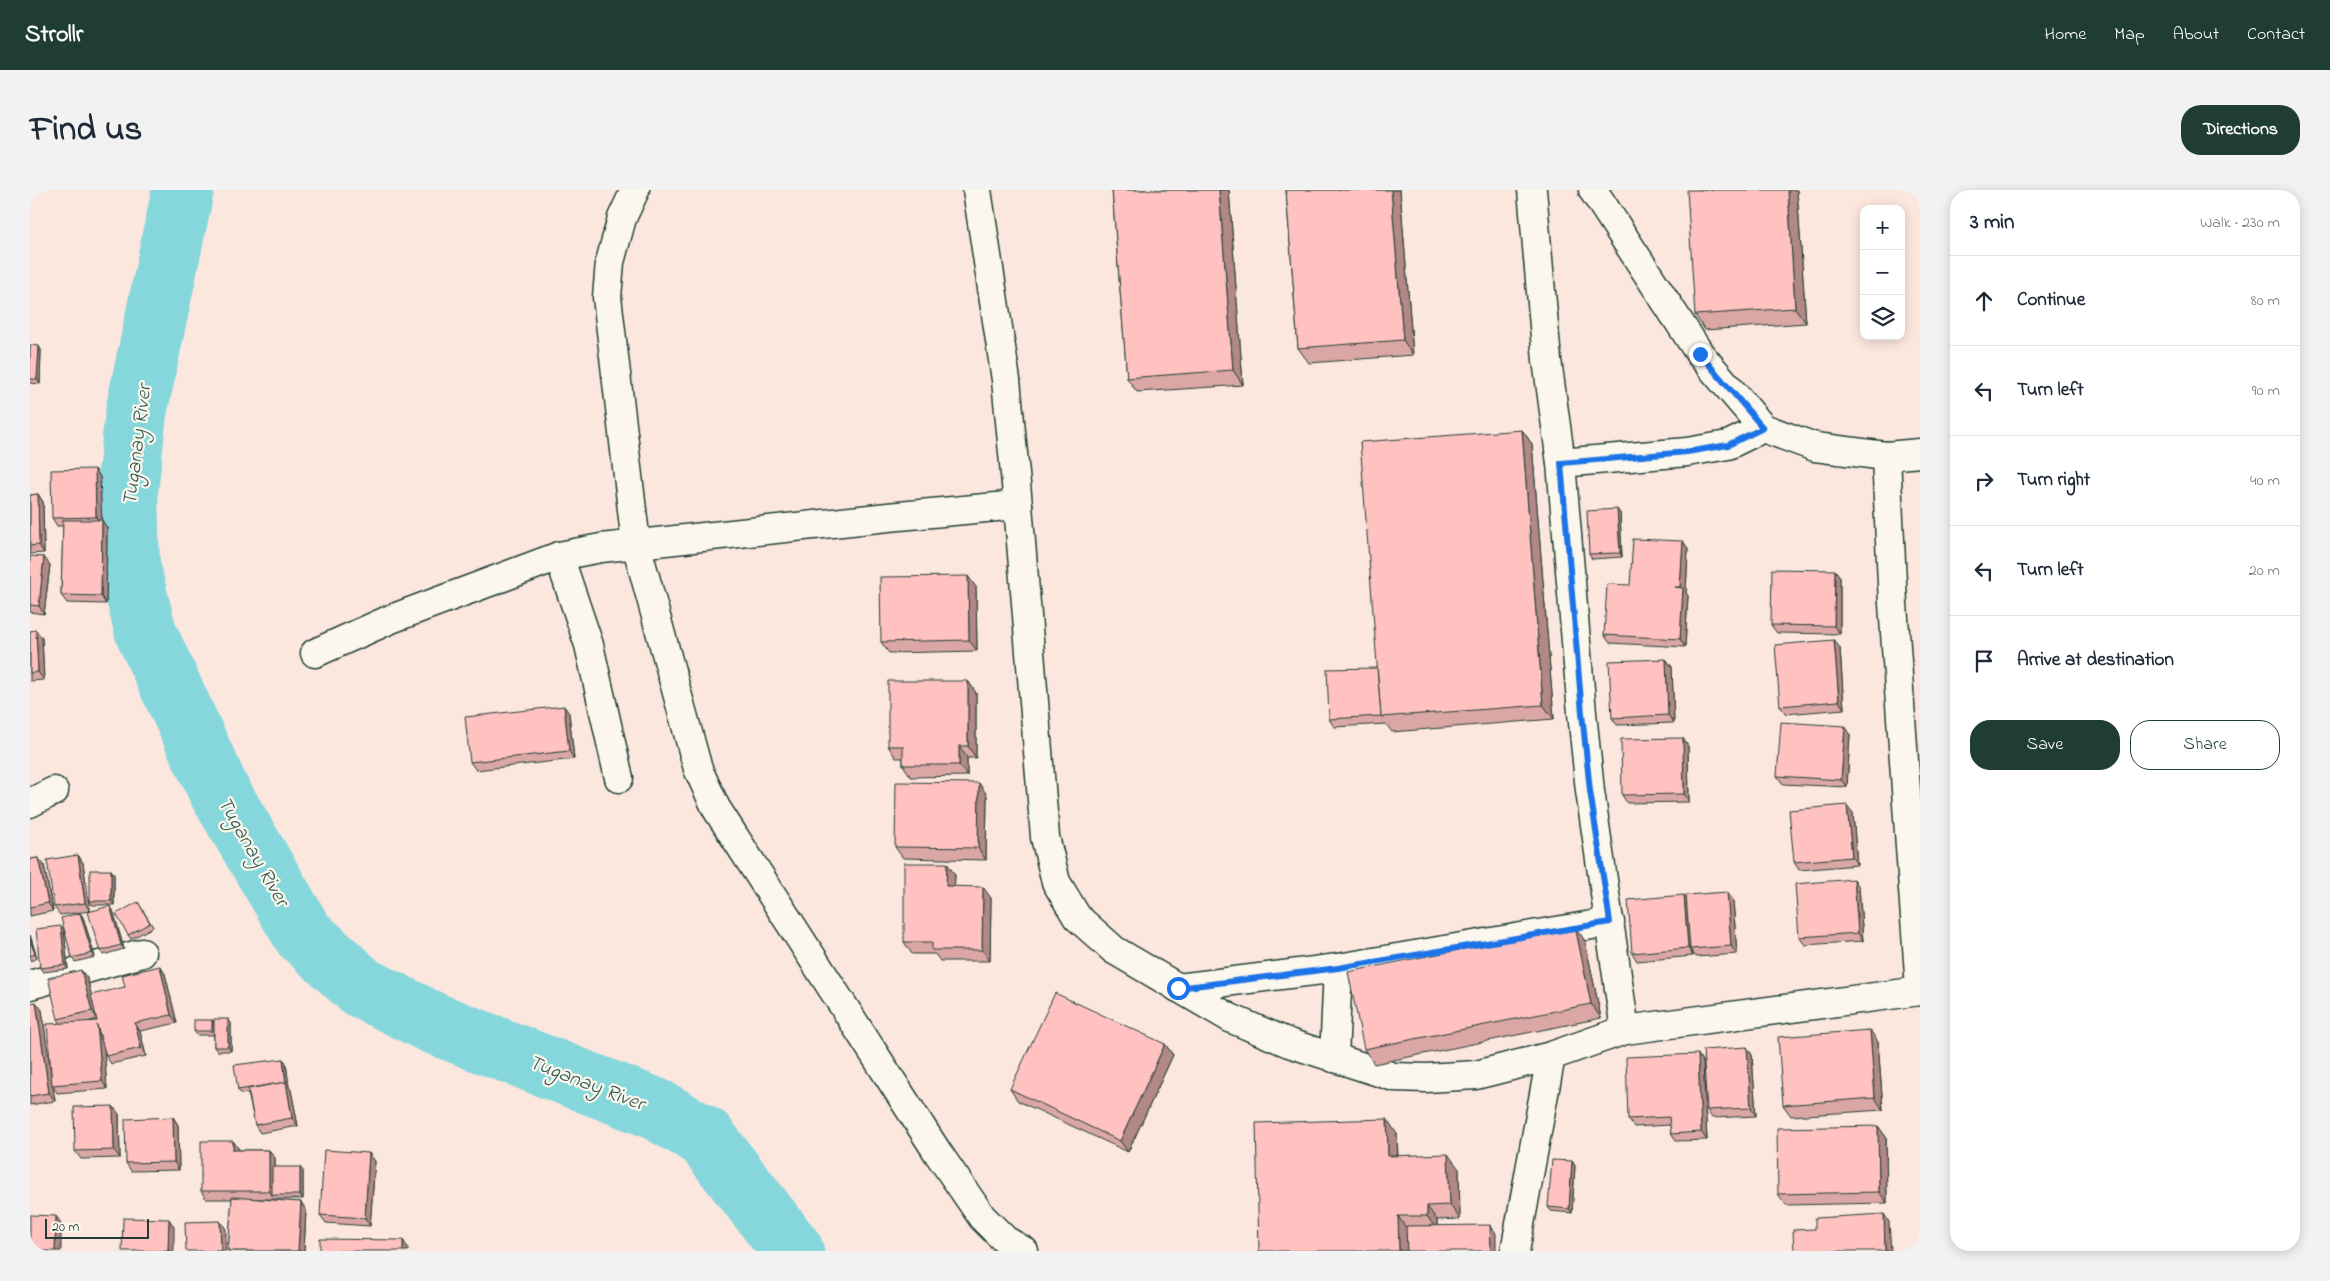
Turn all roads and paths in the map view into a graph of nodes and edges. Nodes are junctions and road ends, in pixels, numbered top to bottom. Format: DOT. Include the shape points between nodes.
graph roads {
  1 [pos="634,190"];
  2 [pos="977,190"];
  3 [pos="1532,190"];
  4 [pos="1593,190"];
  5 [pos="1763,428"];
  6 [pos="1920,452"];
  7 [pos="1886,456"];
  8 [pos="1561,463"];
  9 [pos="1018,505"];
  10 [pos="636,544"];
  11 [pos="559,556"];
  12 [pos="315,653"];
  13 [pos="619,778"];
  14 [pos="54,791"];
  15 [pos="30,803"];
  16 [pos="1610,922"];
  17 [pos="142,953"];
  18 [pos="1338,968"];
  19 [pos="30,985"];
  20 [pos="1178,988"];
  21 [pos="1920,990"];
  22 [pos="1625,1030"];
  23 [pos="1551,1056"];
  24 [pos="1334,1058"];
  25 [pos="1024,1251"];
  26 [pos="1515,1251"];
  1 -- 10 [label="street" via="622,218 610,262 607,297"];
  2 -- 9 [label="street" via="1006,380"];
  3 -- 8 [label="street" via="1547,360"];
  4 -- 5 [label="street" via="1700,354"];
  5 -- 7 [label="street" via="1815,447"];
  5 -- 8 [label="street" via="1728,445 1687,452"];
  6 -- 7 [label="street"];
  7 -- 21 [label="street"];
  8 -- 16 [label="street" via="1590,791"];
  9 -- 10 [label="street"];
  9 -- 20 [label="street" via="1045,837 1056,882 1077,917 1114,950"];
  10 -- 11 [label="street"];
  10 -- 25 [label="street" via="698,768 716,808 938,1154 977,1210 1005,1240"];
  11 -- 12 [label="street" via="391,619"];
  11 -- 13 [label="street" via="589,645"];
  14 -- 15 [label="street"];
  16 -- 18 [label="street"];
  16 -- 22 [label="street"];
  17 -- 19 [label="street"];
  18 -- 20 [label="street"];
  18 -- 24 [label="street"];
  20 -- 24 [label="street" via="1230,1018 1288,1043"];
  21 -- 22 [label="street"];
  22 -- 23 [label="street"];
  23 -- 24 [label="street" via="1476,1075 1426,1078 1394,1077"];
  23 -- 26 [label="street"];
}
